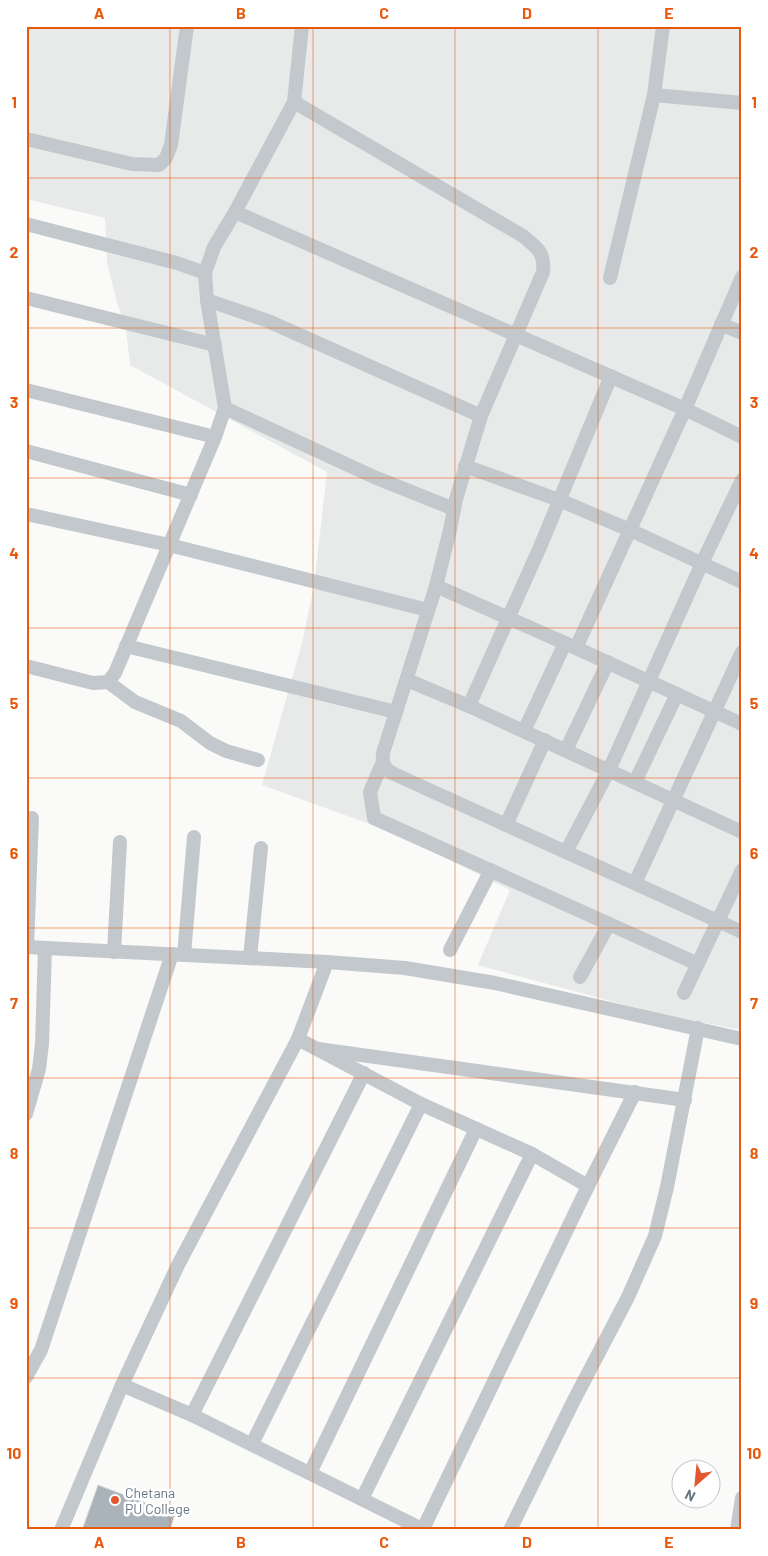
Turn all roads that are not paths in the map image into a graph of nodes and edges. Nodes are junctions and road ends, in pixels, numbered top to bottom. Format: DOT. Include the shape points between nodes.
graph roads {
  1 [pos="186,26"];
  2 [pos="302,26"];
  3 [pos="663,26"];
  4 [pos="654,95"];
  5 [pos="294,102"];
  6 [pos="742,103"];
  7 [pos="26,139"];
  8 [pos="235,212"];
  9 [pos="26,224"];
  10 [pos="205,273"];
  11 [pos="742,277"];
  12 [pos="610,278"];
  13 [pos="26,298"];
  14 [pos="207,300"];
  15 [pos="721,324"];
  16 [pos="742,333"];
  17 [pos="516,335"];
  18 [pos="215,345"];
  19 [pos="611,376"];
  20 [pos="26,390"];
  21 [pos="225,408"];
  22 [pos="685,408"];
  23 [pos="481,416"];
  24 [pos="215,437"];
  25 [pos="742,437"];
  26 [pos="26,451"];
  27 [pos="465,466"];
  28 [pos="742,480"];
  29 [pos="190,495"];
  30 [pos="559,500"];
  31 [pos="454,509"];
  32 [pos="26,514"];
  33 [pos="630,530"];
  34 [pos="169,545"];
  35 [pos="702,563"];
  36 [pos="742,582"];
  37 [pos="436,586"];
  38 [pos="428,610"];
  39 [pos="508,617"];
  40 [pos="570,645"];
  41 [pos="126,646"];
  42 [pos="742,652"];
  43 [pos="608,662"];
  44 [pos="26,666"];
  45 [pos="407,680"];
  46 [pos="649,681"];
  47 [pos="108,682"];
  48 [pos="678,694"];
  49 [pos="469,706"];
  50 [pos="396,712"];
  51 [pos="715,712"];
  52 [pos="742,724"];
  53 [pos="524,731"];
  54 [pos="545,740"];
  55 [pos="566,750"];
  56 [pos="258,760"];
  57 [pos="382,764"];
  58 [pos="609,770"];
  59 [pos="635,782"];
  60 [pos="672,799"];
  61 [pos="32,818"];
  62 [pos="506,825"];
  63 [pos="742,832"];
  64 [pos="194,837"];
  65 [pos="120,842"];
  66 [pos="261,848"];
  67 [pos="566,852"];
  68 [pos="491,870"];
  69 [pos="742,870"];
  70 [pos="635,884"];
  71 [pos="718,921"];
  72 [pos="609,924"];
  73 [pos="742,932"];
  74 [pos="27,947"];
  75 [pos="45,948"];
  76 [pos="450,950"];
  77 [pos="114,952"];
  78 [pos="178,955"];
  79 [pos="250,958"];
  80 [pos="327,962"];
  81 [pos="698,964"];
  82 [pos="580,977"];
  83 [pos="684,993"];
  84 [pos="698,1028"];
  85 [pos="742,1039"];
  86 [pos="298,1040"];
  87 [pos="318,1049"];
  88 [pos="364,1074"];
  89 [pos="635,1092"];
  90 [pos="685,1100"];
  91 [pos="421,1104"];
  92 [pos="26,1114"];
  93 [pos="476,1129"];
  94 [pos="532,1154"];
  95 [pos="588,1186"];
  96 [pos="28,1372"];
  97 [pos="122,1385"];
  98 [pos="192,1415"];
  99 [pos="252,1444"];
  100 [pos="310,1473"];
  101 [pos="742,1498"];
  102 [pos="362,1499"];
  103 [pos="423,1529"];
  104 [pos="61,1530"];
  105 [pos="510,1530"];
  106 [pos="737,1530"];
  1 -- 7 [label="street" via="171,145 159,165 132,164"];
  2 -- 5 [label="street"];
  3 -- 4 [label="street"];
  4 -- 6 [label="street"];
  4 -- 12 [label="street"];
  5 -- 8 [label="street"];
  5 -- 17 [label="street" via="523,236 540,251 543,272"];
  8 -- 10 [label="street" via="214,247"];
  8 -- 17 [label="street"];
  9 -- 10 [label="street"];
  10 -- 14 [label="street"];
  11 -- 15 [label="street"];
  13 -- 18 [label="street"];
  14 -- 18 [label="street"];
  14 -- 23 [label="street" via="268,321"];
  15 -- 16 [label="street"];
  15 -- 22 [label="street"];
  17 -- 19 [label="street"];
  17 -- 23 [label="street"];
  18 -- 21 [label="street"];
  19 -- 22 [label="street"];
  19 -- 30 [label="street"];
  20 -- 24 [label="street"];
  21 -- 24 [label="street"];
  21 -- 31 [label="street" via="374,477"];
  22 -- 25 [label="street"];
  22 -- 33 [label="street"];
  23 -- 27 [label="street"];
  24 -- 29 [label="street"];
  26 -- 29 [label="street"];
  27 -- 30 [label="street"];
  27 -- 31 [label="street"];
  28 -- 35 [label="street"];
  29 -- 34 [label="street"];
  30 -- 33 [label="street"];
  30 -- 39 [label="street"];
  31 -- 37 [label="street"];
  32 -- 34 [label="street"];
  33 -- 35 [label="street"];
  33 -- 40 [label="street"];
  34 -- 38 [label="street"];
  34 -- 41 [label="street"];
  35 -- 36 [label="street"];
  35 -- 46 [label="street"];
  37 -- 38 [label="street"];
  37 -- 39 [label="street"];
  38 -- 45 [label="street"];
  39 -- 40 [label="street"];
  39 -- 49 [label="street"];
  40 -- 43 [label="street"];
  40 -- 53 [label="street"];
  41 -- 47 [label="street"];
  41 -- 50 [label="street"];
  42 -- 51 [label="street"];
  43 -- 46 [label="street"];
  43 -- 55 [label="street"];
  44 -- 47 [label="street" via="93,683"];
  45 -- 49 [label="street"];
  45 -- 50 [label="street"];
  46 -- 48 [label="street"];
  46 -- 58 [label="street"];
  47 -- 56 [label="street" via="135,702 181,721 210,743"];
  48 -- 51 [label="street"];
  48 -- 59 [label="street"];
  49 -- 53 [label="street"];
  50 -- 57 [label="street"];
  51 -- 52 [label="street"];
  51 -- 60 [label="street"];
  53 -- 54 [label="street"];
  54 -- 55 [label="street"];
  54 -- 62 [label="street"];
  55 -- 58 [label="street"];
  57 -- 62 [label="street" via="387,771"];
  57 -- 68 [label="street" via="370,792 374,818"];
  58 -- 59 [label="street"];
  58 -- 67 [label="street"];
  59 -- 60 [label="street"];
  60 -- 63 [label="street"];
  60 -- 70 [label="street"];
  61 -- 74 [label="street"];
  62 -- 67 [label="street"];
  64 -- 78 [label="street"];
  65 -- 77 [label="street"];
  66 -- 79 [label="street"];
  67 -- 70 [label="street"];
  68 -- 72 [label="street"];
  68 -- 76 [label="street"];
  69 -- 71 [label="street"];
  70 -- 71 [label="street"];
  71 -- 73 [label="street"];
  71 -- 81 [label="street"];
  72 -- 81 [label="street"];
  72 -- 82 [label="street"];
  74 -- 75 [label="street"];
  75 -- 77 [label="street"];
  75 -- 92 [label="street" via="42,1044 39,1069"];
  77 -- 78 [label="street"];
  78 -- 79 [label="street"];
  78 -- 96 [label="street" via="41,1350"];
  79 -- 80 [label="street"];
  80 -- 84 [label="street" via="405,968 495,983"];
  80 -- 86 [label="street"];
  81 -- 83 [label="street"];
  84 -- 85 [label="street"];
  84 -- 90 [label="street"];
  86 -- 87 [label="street"];
  86 -- 97 [label="street" via="178,1265"];
  87 -- 88 [label="street"];
  87 -- 89 [label="street"];
  88 -- 91 [label="street"];
  88 -- 98 [label="street"];
  89 -- 90 [label="street"];
  89 -- 95 [label="street"];
  90 -- 105 [label="street" via="654,1236 628,1296"];
  91 -- 93 [label="street"];
  91 -- 99 [label="street"];
  93 -- 94 [label="street"];
  93 -- 100 [label="street"];
  94 -- 95 [label="street"];
  94 -- 102 [label="street"];
  95 -- 103 [label="street"];
  97 -- 98 [label="street"];
  97 -- 104 [label="street"];
  98 -- 99 [label="street"];
  99 -- 100 [label="street"];
  100 -- 102 [label="street"];
  101 -- 106 [label="street"];
  102 -- 103 [label="street"];
}
